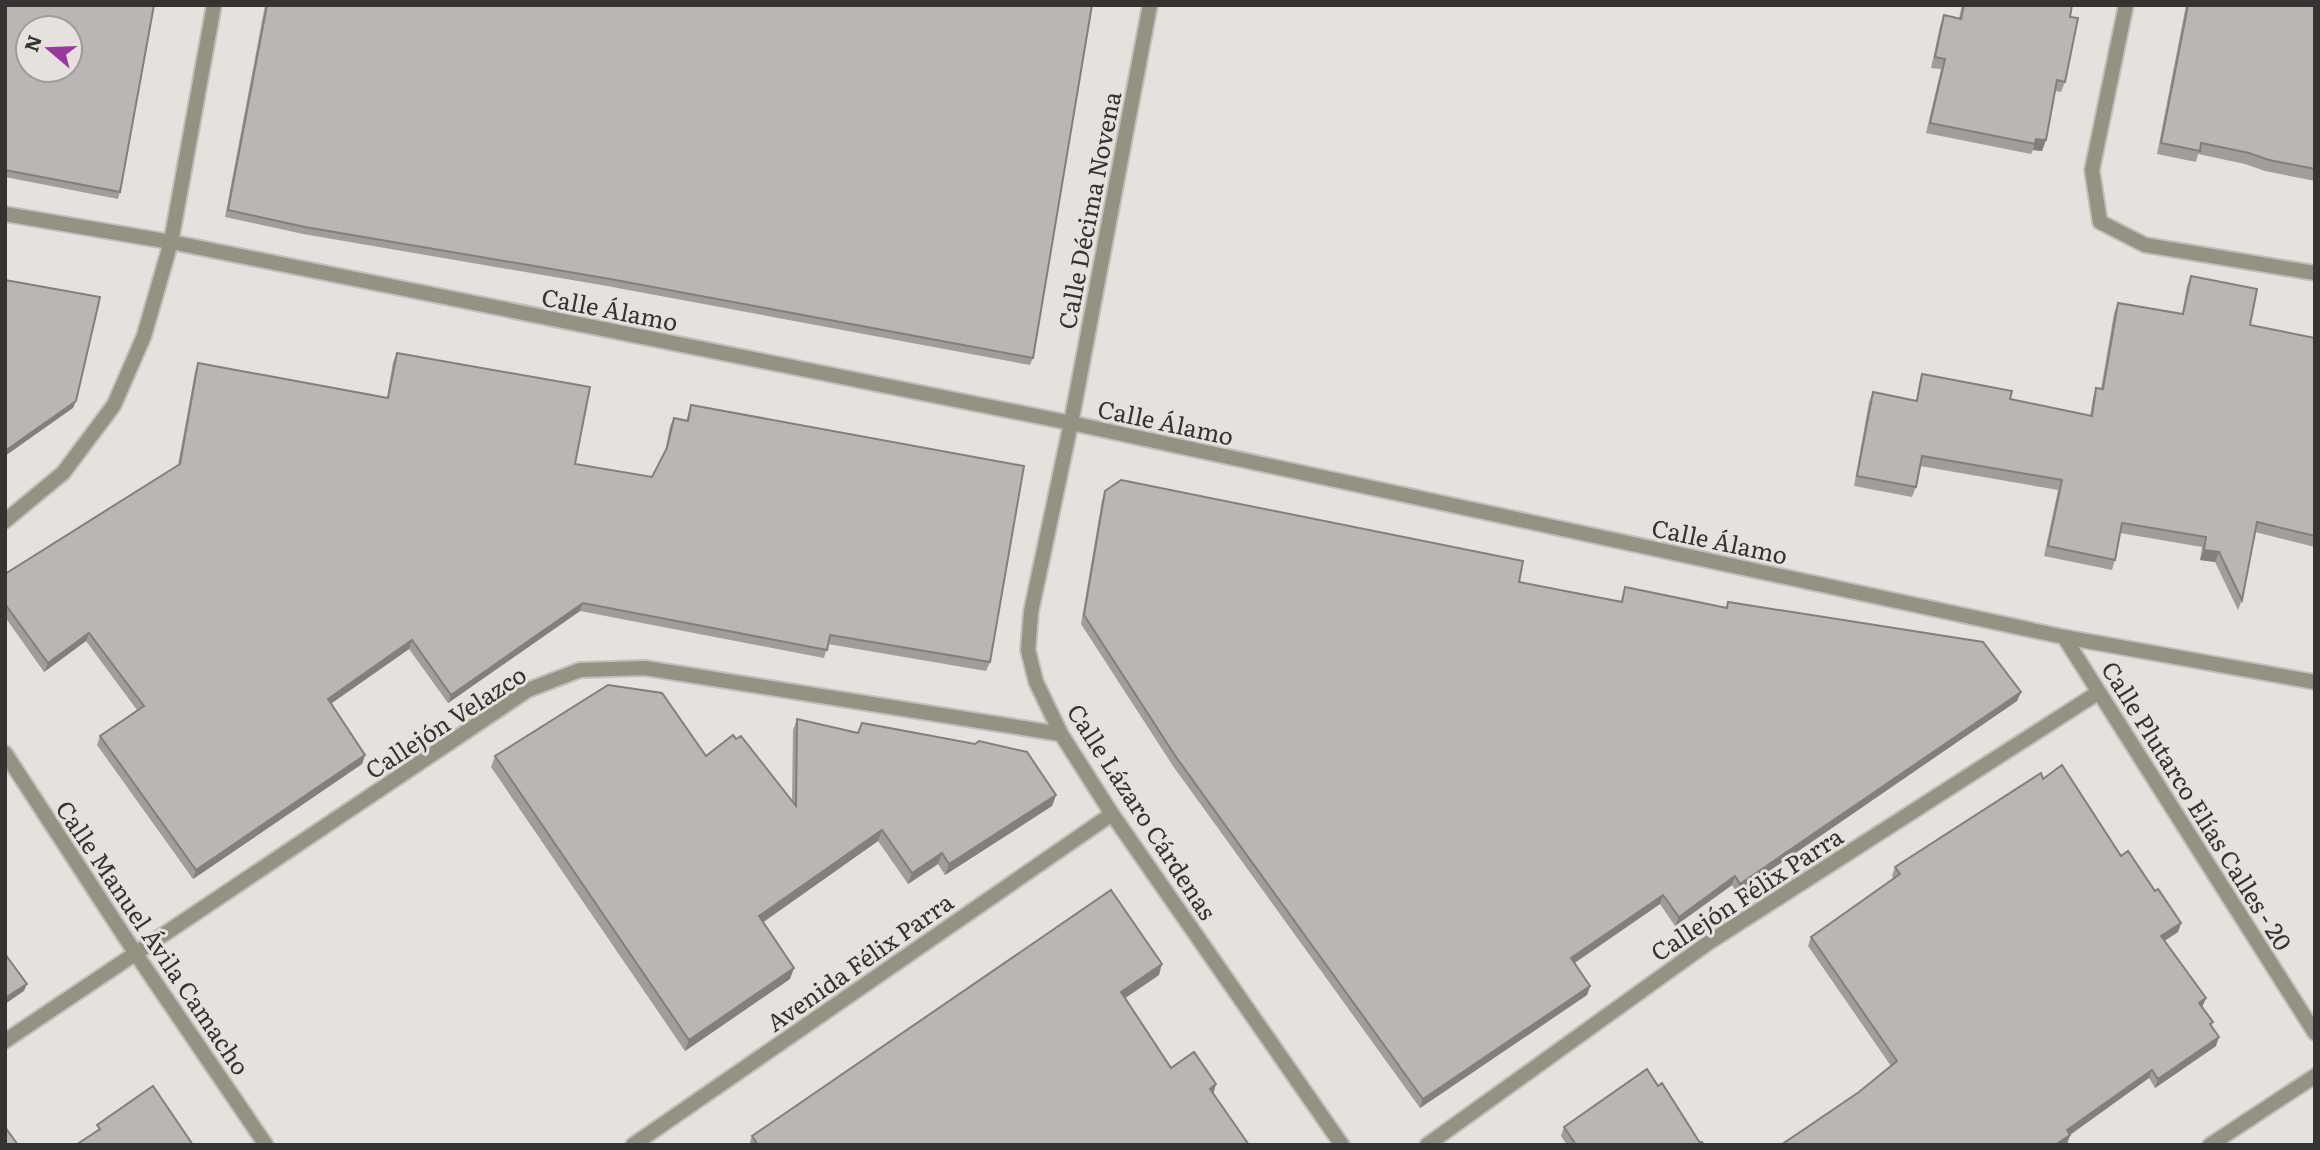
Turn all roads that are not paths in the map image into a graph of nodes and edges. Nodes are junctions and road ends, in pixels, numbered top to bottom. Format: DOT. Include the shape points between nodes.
graph roads {
  1 [pos="214,5"];
  2 [pos="1150,5"];
  3 [pos="2126,5"];
  4 [pos="5,214"];
  5 [pos="171,242"];
  6 [pos="2315,273"];
  7 [pos="1071,424"];
  8 [pos="5,521"];
  9 [pos="2064,638"];
  10 [pos="2315,682"];
  11 [pos="2099,692"];
  12 [pos="1061,734"];
  13 [pos="5,753"];
  14 [pos="1112,814"];
  15 [pos="136,954"];
  16 [pos="2315,1033"];
  17 [pos="5,1041"];
  18 [pos="2315,1076"];
  19 [pos="266,1145"];
  20 [pos="633,1145"];
  21 [pos="1342,1145"];
  22 [pos="1427,1145"];
  23 [pos="2210,1145"];
  1 -- 5 [label="street"];
  2 -- 7 [label="street, Calle Décima Novena"];
  3 -- 6 [label="street" via="2092,170 2100,222 2145,245"];
  4 -- 5 [label="street, Calle Álamo"];
  5 -- 7 [label="street, Calle Álamo"];
  5 -- 8 [label="street" via="144,336 114,405 63,473"];
  7 -- 9 [label="street, Calle Álamo"];
  7 -- 12 [label="street, Calle Lázaro Cárdenas" via="1031,612 1028,650 1036,681"];
  9 -- 10 [label="street, Calle Álamo"];
  9 -- 11 [label="street, Calle Plutarco Elías Calles - 20"];
  11 -- 16 [label="street, Calle Plutarco Elías Calles - 20"];
  11 -- 22 [label="street, Callejón Félix Parra" via="1708,943"];
  12 -- 14 [label="street, Calle Lázaro Cárdenas"];
  12 -- 15 [label="street, Callejón Velazco" via="645,668 580,670 528,690"];
  13 -- 15 [label="street, Calle Manuel Ávila Camacho"];
  14 -- 20 [label="street, Avenida Félix Parra"];
  14 -- 21 [label="street, Calle Lázaro Cárdenas"];
  15 -- 17 [label="street, Callejón Velazco"];
  15 -- 19 [label="street, Calle Manuel Ávila Camacho"];
  18 -- 23 [label="street"];
}
